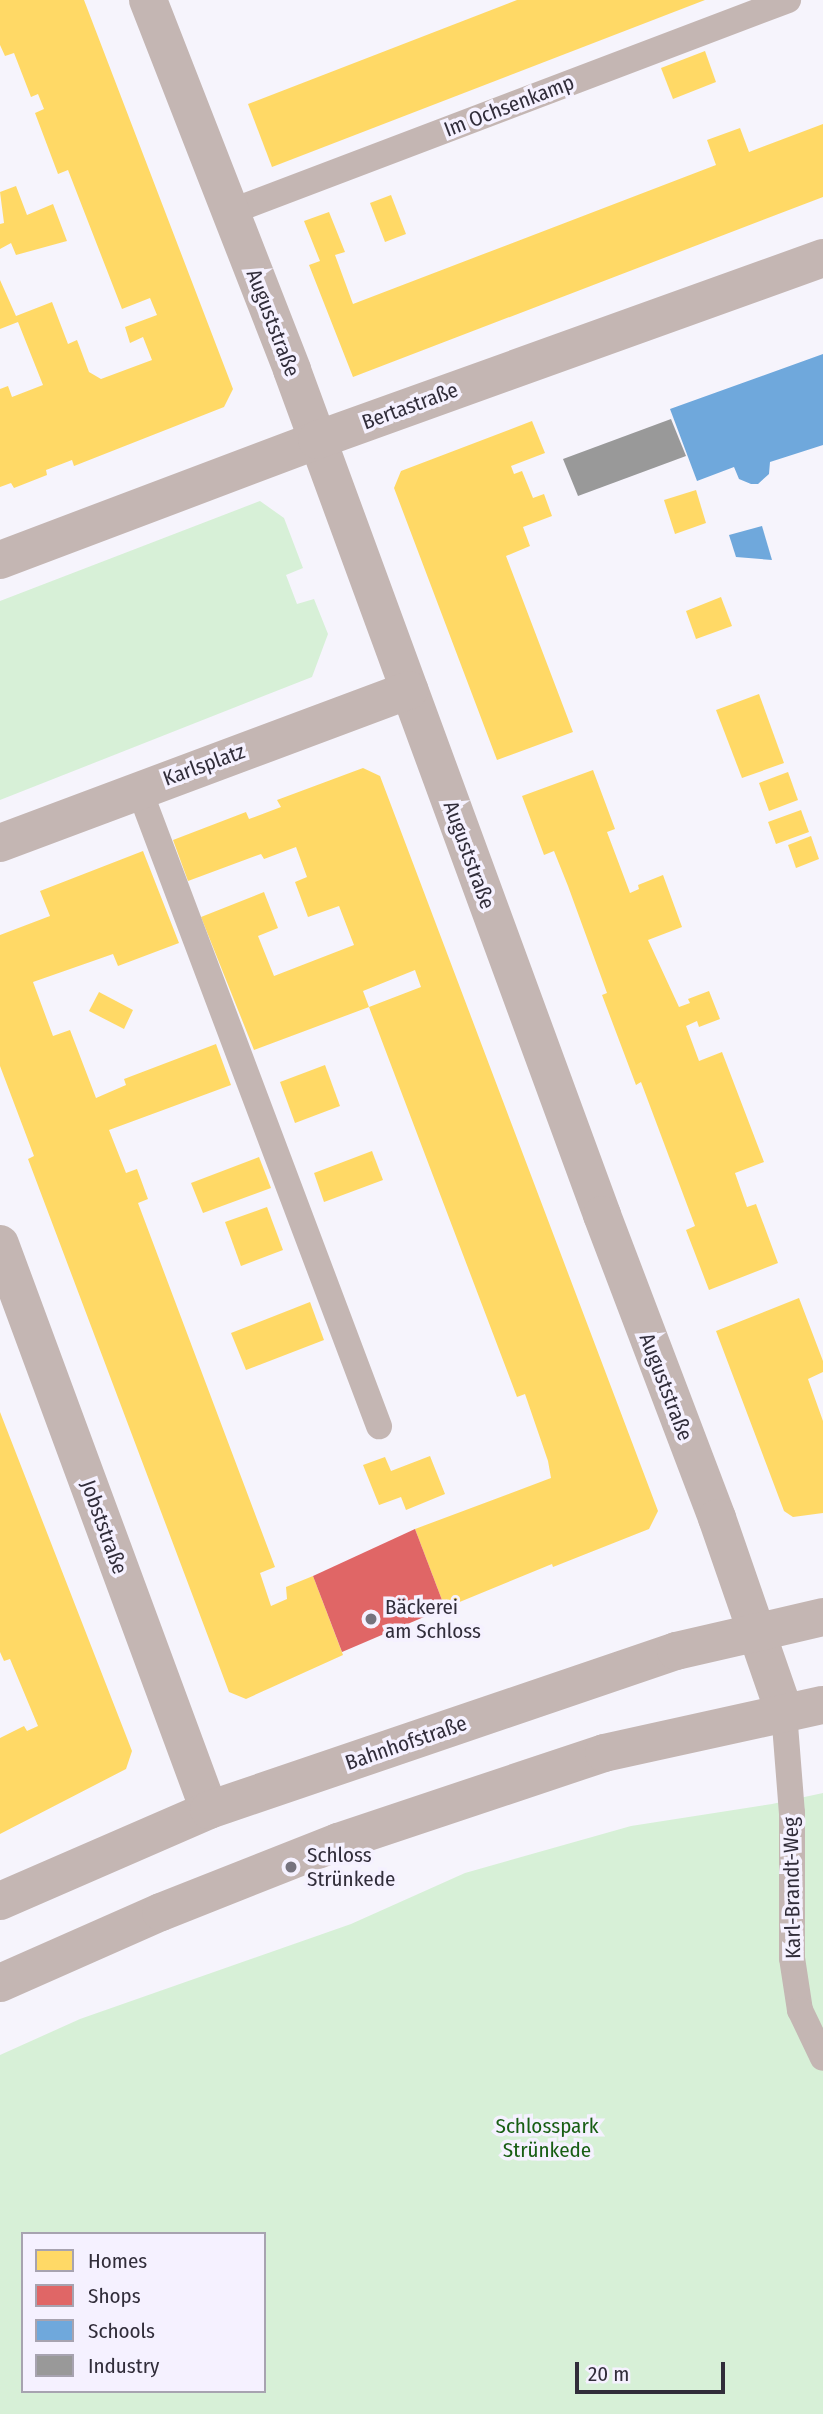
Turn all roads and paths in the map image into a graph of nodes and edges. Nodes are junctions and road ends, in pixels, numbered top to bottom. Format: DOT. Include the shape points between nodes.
graph roads {
  1 [pos="148,0"];
  2 [pos="788,0"];
  3 [pos="230,212"];
  4 [pos="823,258"];
  5 [pos="317,440"];
  6 [pos="0,560"];
  7 [pos="409,690"];
  8 [pos="139,789"];
  9 [pos="0,843"];
  10 [pos="0,1244"];
  11 [pos="379,1426"];
  12 [pos="823,1617"];
  13 [pos="756,1631"];
  14 [pos="823,1705"];
  15 [pos="784,1712"];
  16 [pos="209,1811"];
  17 [pos="0,1901"];
  18 [pos="0,1983"];
  19 [pos="823,2057"];
  1 -- 3 [label="street, Auguststraße"];
  2 -- 3 [label="lane, Im Ochsenkamp"];
  3 -- 5 [label="street, Auguststraße"];
  4 -- 5 [label="street, Bertastraße"];
  5 -- 6 [label="street, Bertastraße"];
  5 -- 7 [label="street, Auguststraße"];
  7 -- 8 [label="street, Karlsplatz"];
  7 -- 13 [label="street, Auguststraße"];
  8 -- 9 [label="street, Karlsplatz"];
  8 -- 11 [label="lane"];
  10 -- 16 [label="street, Jobststraße"];
  12 -- 13 [label="street, Bahnhofstraße"];
  13 -- 15 [label="street, Auguststraße"];
  13 -- 16 [label="street, Bahnhofstraße" via="676,1651"];
  14 -- 15 [label="street"];
  15 -- 18 [label="street" via="604,1753 338,1842 161,1912"];
  15 -- 19 [label="lane, Karl-Brandt-Weg" via="792,1812 792,1958 800,2010"];
  16 -- 17 [label="street, Bahnhofstraße"];
}
